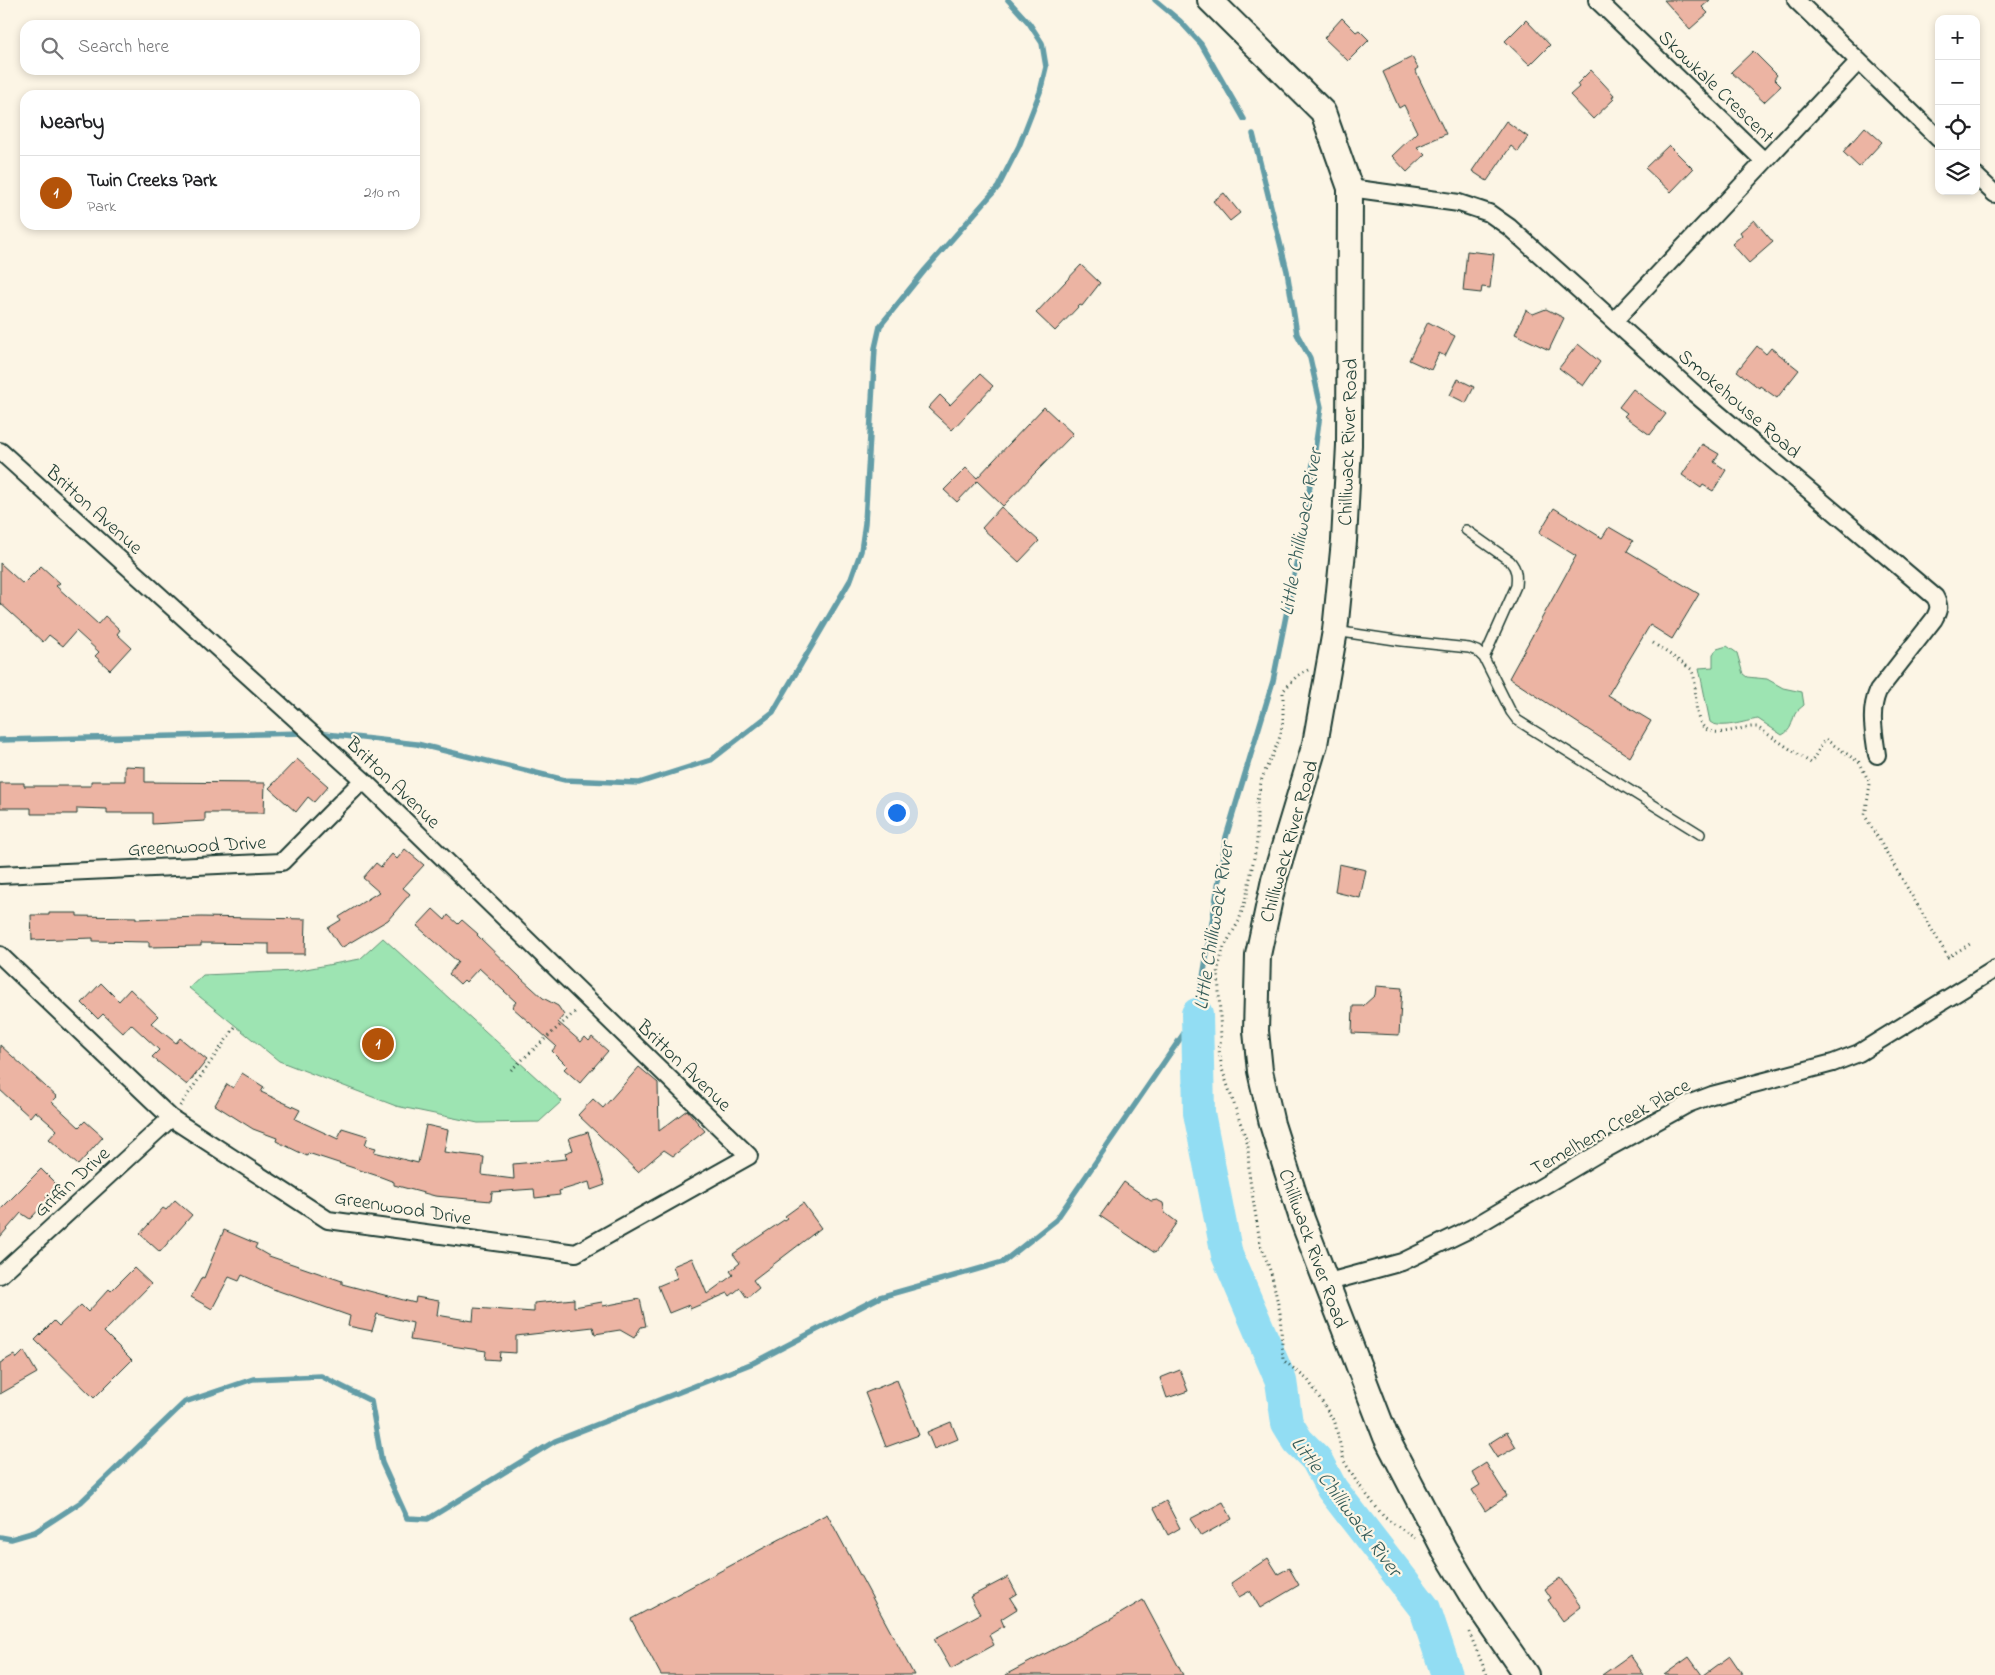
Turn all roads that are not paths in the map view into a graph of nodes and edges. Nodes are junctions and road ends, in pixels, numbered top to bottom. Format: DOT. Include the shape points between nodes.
graph roads {
  1 [pos="1210,0"];
  2 [pos="1597,0"];
  3 [pos="1796,0"];
  4 [pos="1859,61"];
  5 [pos="1935,135"];
  6 [pos="1764,161"];
  7 [pos="1980,180"];
  8 [pos="1350,188"];
  9 [pos="1995,194"];
  10 [pos="1614,321"];
  11 [pos="0,451"];
  12 [pos="1466,530"];
  13 [pos="1334,631"];
  14 [pos="1484,658"];
  15 [pos="1877,755"];
  16 [pos="363,780"];
  17 [pos="1700,834"];
  18 [pos="0,875"];
  19 [pos="0,954"];
  20 [pos="1995,969"];
  21 [pos="171,1118"];
  22 [pos="749,1156"];
  23 [pos="0,1275"];
  24 [pos="1325,1283"];
  25 [pos="1526,1675"];
  1 -- 8 [label="main road, Chilliwack River Road" via="1323,112"];
  2 -- 6 [label="street, Skowkale Crescent"];
  3 -- 4 [label="street"];
  4 -- 5 [label="street"];
  4 -- 6 [label="street"];
  6 -- 10 [label="street"];
  7 -- 9 [label="street"];
  8 -- 10 [label="street, Smokehouse Road" via="1459,204 1488,213 1509,226"];
  8 -- 13 [label="main road, Chilliwack River Road" via="1349,446 1344,541"];
  10 -- 15 [label="street, Smokehouse Road" via="1695,394 1929,591 1939,604 1934,619 1878,691 1872,712"];
  11 -- 16 [label="street, Britton Avenue"];
  12 -- 14 [label="lane" via="1510,561 1517,577"];
  13 -- 14 [label="lane" via="1469,648"];
  13 -- 24 [label="main road, Chilliwack River Road" via="1315,744 1264,917 1255,997 1260,1071 1272,1124"];
  14 -- 17 [label="lane" via="1517,720"];
  16 -- 18 [label="street, Greenwood Drive" via="282,862"];
  16 -- 22 [label="street, Britton Avenue"];
  19 -- 21 [label="street, Greenwood Drive"];
  20 -- 24 [label="street, Temelhem Creek Place" via="1859,1052 1833,1064 1688,1104 1472,1228 1402,1262"];
  21 -- 22 [label="street, Greenwood Drive" via="328,1220 576,1253"];
  21 -- 23 [label="street, Griffin Drive"];
  24 -- 25 [label="main road, Chilliwack River Road" via="1386,1437 1454,1565"];
}
